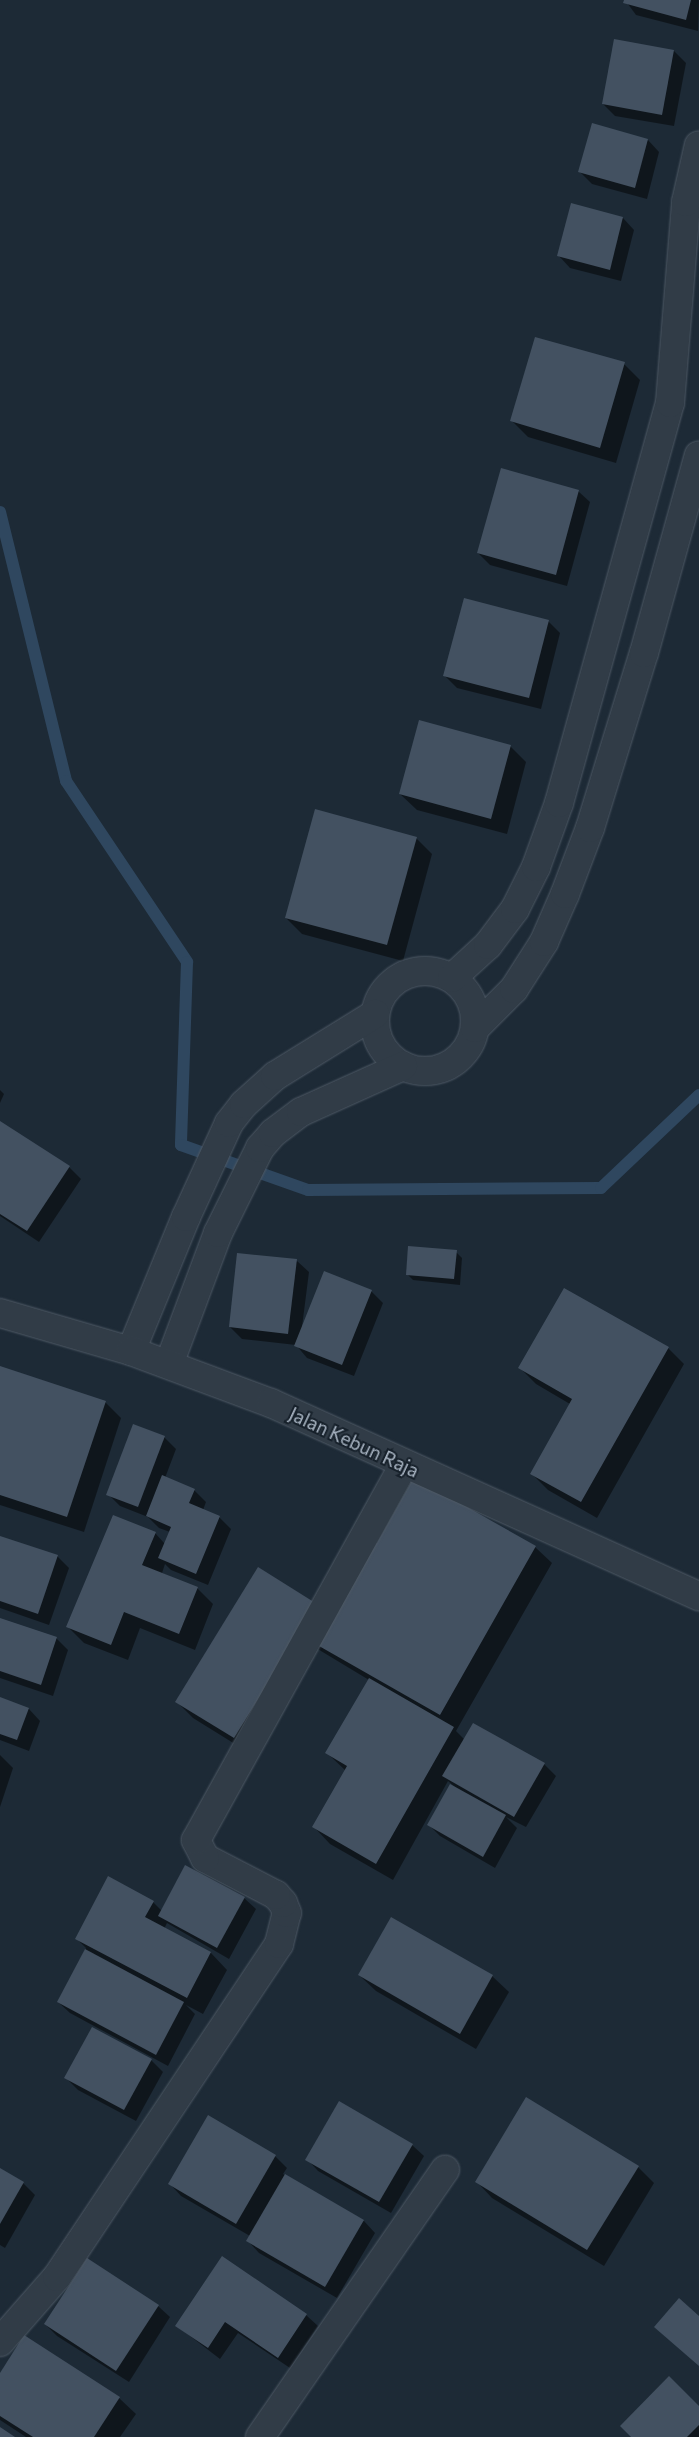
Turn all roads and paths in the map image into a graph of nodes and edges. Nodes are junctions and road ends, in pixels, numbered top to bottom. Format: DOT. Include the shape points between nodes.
graph roads {
  1 [pos="699,144"];
  2 [pos="699,455"];
  3 [pos="452,978"];
  4 [pos="375,1014"];
  5 [pos="475,1028"];
  6 [pos="403,1066"];
  7 [pos="0,1313"];
  8 [pos="131,1351"];
  9 [pos="169,1364"];
  10 [pos="404,1465"];
  11 [pos="699,1596"];
  12 [pos="445,2170"];
  13 [pos="0,2342"];
  14 [pos="260,2437"];
  1 -- 3 [label="street" via="686,202 670,403 559,803 536,867 515,909 488,945"];
  2 -- 5 [label="street" via="644,653 590,828 565,894 544,942 514,989"];
  3 -- 4 [label="street" via="423,970 406,974 391,984 380,998"];
  3 -- 5 [label="street" via="467,994 474,1010"];
  4 -- 6 [label="street" via="380,1045"];
  4 -- 8 [label="street" via="274,1076 229,1123"];
  5 -- 6 [label="street" via="470,1043 448,1066 434,1071"];
  6 -- 9 [label="street" via="301,1112 280,1127 260,1148 218,1233"];
  7 -- 8 [label="street, Jalan Kebun Raja"];
  8 -- 9 [label="street, Jalan Kebun Raja"];
  9 -- 10 [label="street, Jalan Kebun Raja" via="271,1403"];
  10 -- 11 [label="street, Jalan Kebun Raja"];
  10 -- 13 [label="street" via="196,1840 205,1858 276,1895 283,1903 287,1913 279,1944 57,2277"];
  12 -- 14 [label="street"];
}
